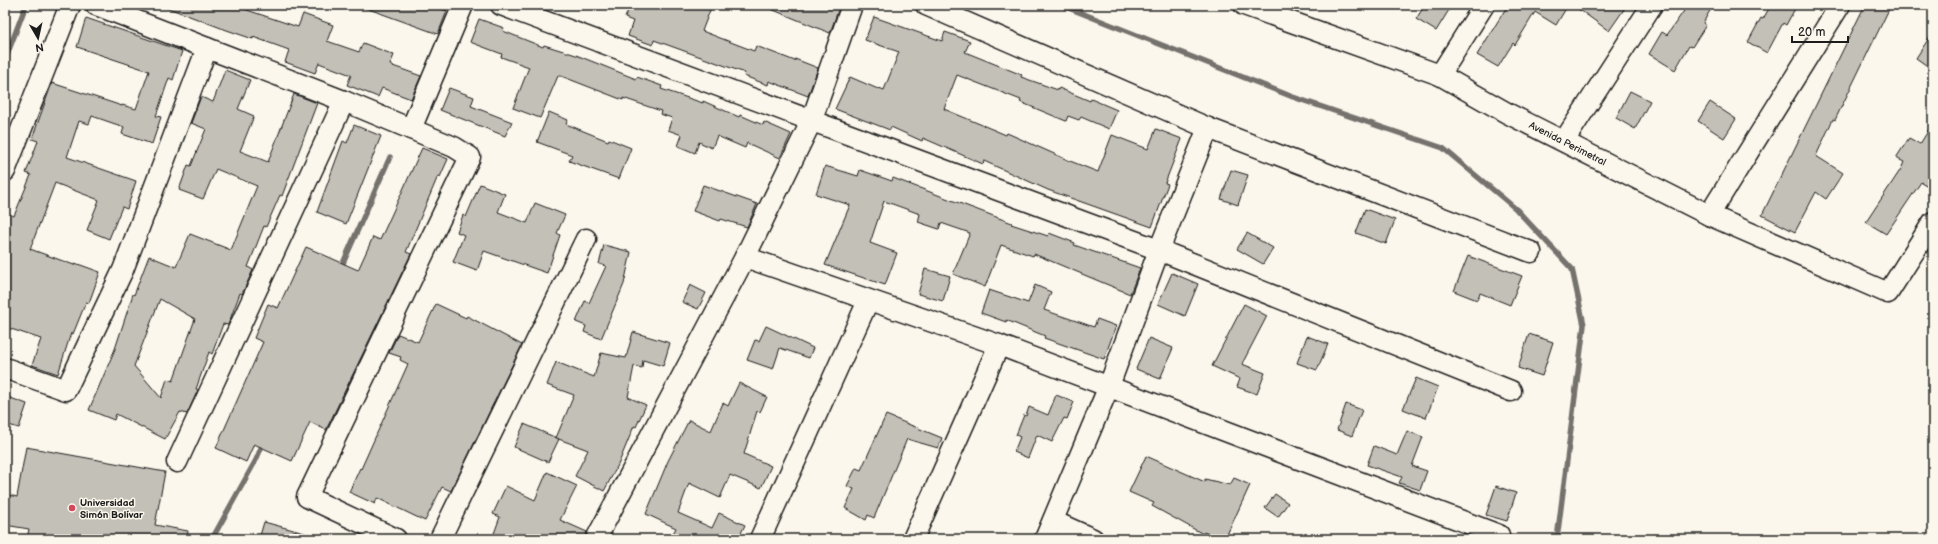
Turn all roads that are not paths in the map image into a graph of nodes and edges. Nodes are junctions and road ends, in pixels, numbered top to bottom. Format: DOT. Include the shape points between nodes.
graph roads {
  1 [pos="70,5"];
  2 [pos="96,5"];
  3 [pos="463,5"];
  4 [pos="501,5"];
  5 [pos="852,5"];
  6 [pos="926,5"];
  7 [pos="1244,5"];
  8 [pos="1484,5"];
  9 [pos="1652,5"];
  10 [pos="1840,5"];
  11 [pos="1291,12"];
  12 [pos="207,48"];
  13 [pos="1440,75"];
  14 [pos="344,101"];
  15 [pos="811,122"];
  16 [pos="1208,128"];
  17 [pos="411,129"];
  18 [pos="1564,141"];
  19 [pos="5,171"];
  20 [pos="1709,215"];
  21 [pos="1933,222"];
  22 [pos="586,239"];
  23 [pos="1159,250"];
  24 [pos="1531,252"];
  25 [pos="745,258"];
  26 [pos="868,301"];
  27 [pos="999,345"];
  28 [pos="5,368"];
  29 [pos="1109,386"];
  30 [pos="1511,391"];
  31 [pos="177,462"];
  32 [pos="1053,521"];
  33 [pos="1499,535"];
  34 [pos="396,539"];
  35 [pos="440,539"];
  36 [pos="596,539"];
  37 [pos="760,539"];
  38 [pos="913,539"];
  39 [pos="1045,539"];
  40 [pos="1093,539"];
  1 -- 19 [label="street"];
  2 -- 12 [label="street"];
  3 -- 17 [label="street"];
  4 -- 15 [label="street"];
  5 -- 15 [label="street"];
  6 -- 16 [label="street"];
  7 -- 11 [label="street, Avenida Perimetral"];
  8 -- 13 [label="street"];
  9 -- 18 [label="street"];
  10 -- 20 [label="street"];
  11 -- 13 [label="street, Avenida Perimetral"];
  12 -- 14 [label="street"];
  12 -- 28 [label="street" via="123,270 66,390"];
  13 -- 18 [label="street, Avenida Perimetral" via="1507,113"];
  14 -- 17 [label="street"];
  14 -- 31 [label="street"];
  15 -- 23 [label="street"];
  15 -- 25 [label="street"];
  16 -- 23 [label="street"];
  16 -- 24 [label="street"];
  17 -- 34 [label="street" via="454,147 470,157 307,497"];
  18 -- 20 [label="street, Avenida Perimetral"];
  20 -- 21 [label="street, Avenida Perimetral" via="1888,293"];
  22 -- 35 [label="street"];
  23 -- 29 [label="street"];
  23 -- 30 [label="street"];
  25 -- 26 [label="street"];
  25 -- 36 [label="street"];
  26 -- 27 [label="street"];
  26 -- 37 [label="street"];
  27 -- 29 [label="street"];
  27 -- 38 [label="street"];
  29 -- 32 [label="street"];
  29 -- 33 [label="street"];
  32 -- 39 [label="street"];
  32 -- 40 [label="street"];
}
